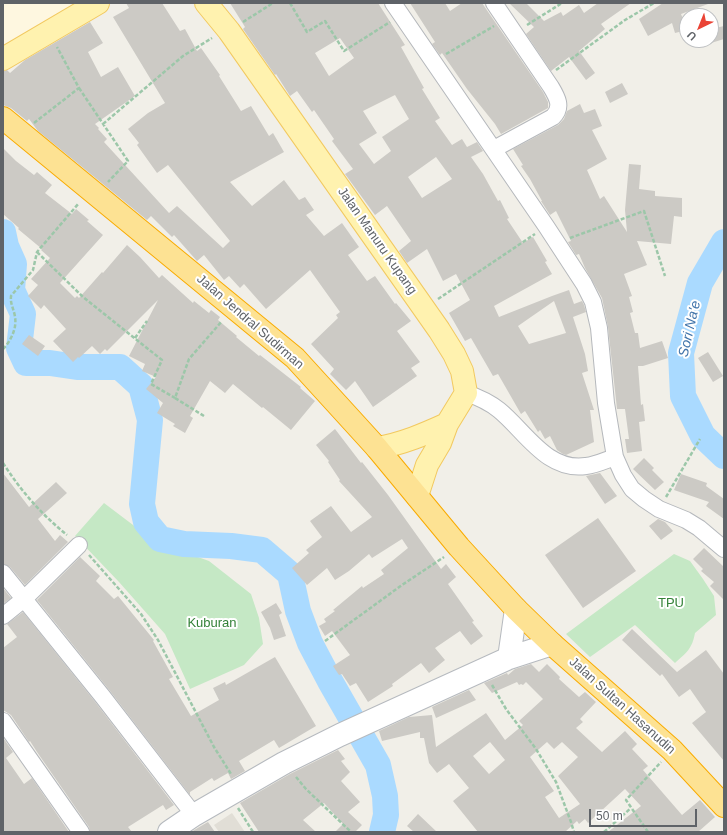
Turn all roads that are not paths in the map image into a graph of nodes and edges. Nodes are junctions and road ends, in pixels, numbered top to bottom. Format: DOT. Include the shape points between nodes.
graph roads {
  1 [pos="98,3"];
  2 [pos="206,3"];
  3 [pos="494,3"];
  4 [pos="397,9"];
  5 [pos="3,59"];
  6 [pos="3,118"];
  7 [pos="494,149"];
  8 [pos="466,393"];
  9 [pos="448,424"];
  10 [pos="377,448"];
  11 [pos="615,457"];
  12 [pos="417,496"];
  13 [pos="80,545"];
  14 [pos="724,549"];
  15 [pos="3,573"];
  16 [pos="24,599"];
  17 [pos="516,609"];
  18 [pos="3,616"];
  19 [pos="552,644"];
  20 [pos="509,658"];
  21 [pos="3,721"];
  22 [pos="724,806"];
  23 [pos="194,815"];
  24 [pos="81,832"];
  25 [pos="169,832"];
  1 -- 5 [label="main road"];
  2 -- 8 [label="main road, Jalan Manuru Kupang" via="229,31 424,308 454,354 462,371"];
  3 -- 7 [label="street" via="557,97 559,104 553,117"];
  4 -- 7 [label="street"];
  6 -- 10 [label="highway, Jalan Jendral Sudirman" via="295,358"];
  7 -- 11 [label="street" via="584,284 593,302 599,328 606,403"];
  8 -- 9 [label="main road"];
  8 -- 11 [label="street" via="487,401 499,410 544,454 559,463 586,466"];
  9 -- 10 [label="main road" via="408,440"];
  9 -- 12 [label="main road" via="427,465"];
  10 -- 12 [label="highway, Jalan Jendral Sudirman"];
  11 -- 14 [label="street" via="632,489 659,509 699,528"];
  12 -- 17 [label="highway, Jalan Jendral Sudirman" via="459,547"];
  13 -- 16 [label="street"];
  15 -- 16 [label="street"];
  16 -- 18 [label="street"];
  16 -- 23 [label="street"];
  17 -- 19 [label="highway, Jalan Sultan Hasanudin"];
  17 -- 20 [label="main road"];
  19 -- 20 [label="main road"];
  19 -- 22 [label="highway, Jalan Sultan Hasanudin" via="672,750"];
  20 -- 23 [label="main road" via="340,734"];
  21 -- 24 [label="street"];
  23 -- 25 [label="main road"];
}
